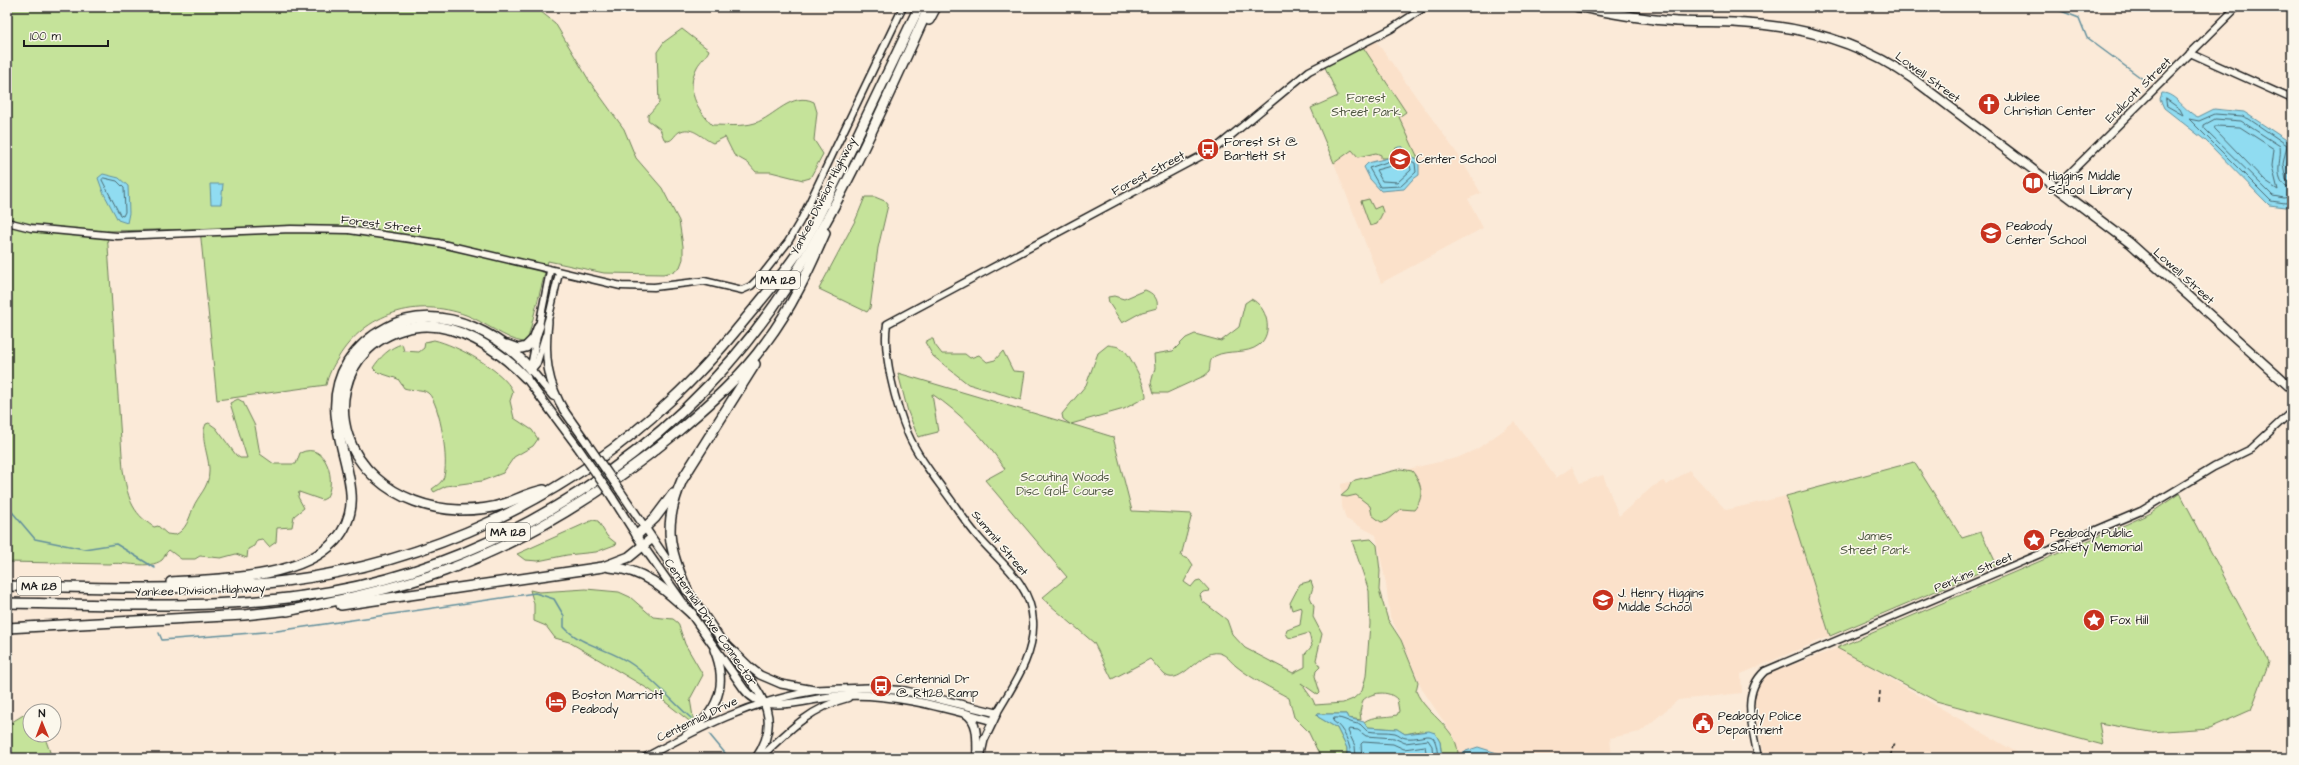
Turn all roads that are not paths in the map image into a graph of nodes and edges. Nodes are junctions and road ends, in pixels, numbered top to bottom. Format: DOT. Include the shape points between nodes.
graph roads {
  1 [pos="903,7"];
  2 [pos="919,7"];
  3 [pos="929,7"];
  4 [pos="936,7"];
  5 [pos="1425,7"];
  6 [pos="1578,7"];
  7 [pos="2237,7"];
  8 [pos="2190,53"];
  9 [pos="891,88"];
  10 [pos="2292,98"];
  11 [pos="852,169"];
  12 [pos="2055,188"];
  13 [pos="7,222"];
  14 [pos="550,271"];
  15 [pos="559,273"];
  16 [pos="747,288"];
  17 [pos="548,322"];
  18 [pos="887,324"];
  19 [pos="539,326"];
  20 [pos="498,340"];
  21 [pos="768,340"];
  22 [pos="528,374"];
  23 [pos="2292,389"];
  24 [pos="2292,411"];
  25 [pos="565,412"];
  26 [pos="682,480"];
  27 [pos="553,488"];
  28 [pos="644,529"];
  29 [pos="637,535"];
  30 [pos="651,539"];
  31 [pos="643,546"];
  32 [pos="604,567"];
  33 [pos="7,586"];
  34 [pos="72,586"];
  35 [pos="687,590"];
  36 [pos="7,603"];
  37 [pos="287,611"];
  38 [pos="692,614"];
  39 [pos="7,626"];
  40 [pos="708,637"];
  41 [pos="722,640"];
  42 [pos="825,690"];
  43 [pos="860,695"];
  44 [pos="764,702"];
  45 [pos="964,713"];
  46 [pos="997,713"];
  47 [pos="993,720"];
  48 [pos="686,735"];
  49 [pos="644,758"];
  50 [pos="756,758"];
  51 [pos="760,758"];
  52 [pos="978,758"];
  53 [pos="1758,758"];
  1 -- 16 [label="street, Yankee Division Highway" via="801,220 778,256"];
  2 -- 27 [label="highway, Yankee Division Highway / MA 128" via="819,216 785,270 712,358 669,403 619,443"];
  3 -- 9 [label="highway, Yankee Division Highway / MA 128"];
  4 -- 9 [label="highway"];
  5 -- 18 [label="street, Forest Street" via="1391,29 1309,71 1216,148"];
  6 -- 12 [label="main road, Lowell Street" via="1663,21 1767,24 1807,31 1848,43 1900,70"];
  7 -- 8 [label="street, Endicott Street"];
  8 -- 10 [label="street"];
  8 -- 12 [label="street, Endicott Street"];
  9 -- 11 [label="highway, Yankee Division Highway / MA 128"];
  11 -- 21 [label="highway" via="819,247 791,304"];
  11 -- 36 [label="highway, Yankee Division Highway / MA 128" via="819,234 790,282 742,348 706,389 616,468 516,528 455,556 412,571 306,596 216,604"];
  12 -- 23 [label="main road, Lowell Street" via="2135,248"];
  13 -- 14 [label="street, Forest Street" via="31,228 117,236 291,229 349,230 431,242"];
  14 -- 15 [label="street, Forest Street"];
  14 -- 19 [label="street"];
  15 -- 16 [label="street, Forest Street" via="624,286 654,287 704,281 737,289"];
  15 -- 17 [label="street"];
  17 -- 22 [label="street" via="539,359"];
  17 -- 25 [label="main road" via="546,366 552,387"];
  18 -- 46 [label="street, Summit Street" via="885,343 888,363 908,434 974,533 1019,581 1032,612 1031,647"];
  19 -- 20 [label="highway" via="534,339 526,347 513,348"];
  19 -- 22 [label="street"];
  20 -- 22 [label="highway" via="512,351"];
  20 -- 34 [label="highway" via="455,320 429,317 388,326 357,350 340,379 335,410 337,431 352,492 350,510 346,524 335,540 310,559 272,571 219,579"];
  21 -- 26 [label="highway"];
  21 -- 37 [label="highway" via="732,383 699,414 625,474 554,520 501,547 443,571 382,590"];
  22 -- 25 [label="main road"];
  22 -- 27 [label="highway" via="505,357 465,336 427,326 403,330 380,340 355,366 346,385 343,403 347,438 361,463 383,484 404,497 430,506 458,510 488,508"];
  22 -- 29 [label="main road, Centennial Drive Connector, bridge"];
  24 -- 53 [label="street, Perkins Street" via="2251,449 2214,467 2141,511 1765,671 1752,688 1750,703"];
  25 -- 28 [label="main road, Centennial Drive Connector, bridge"];
  26 -- 28 [label="highway" via="662,511"];
  26 -- 35 [label="highway" via="674,500 669,534 674,563"];
  27 -- 34 [label="highway, Yankee Division Highway / MA 128" via="517,509 460,536 397,558 338,572 235,586"];
  28 -- 29 [label="highway"];
  28 -- 30 [label="main road, Centennial Drive Connector"];
  29 -- 31 [label="main road, Centennial Drive Connector"];
  30 -- 31 [label="highway"];
  30 -- 35 [label="main road, Centennial Drive Connector"];
  31 -- 32 [label="highway" via="623,560"];
  31 -- 38 [label="main road, Centennial Drive Connector"];
  32 -- 37 [label="highway"];
  32 -- 38 [label="highway" via="630,571 653,580"];
  33 -- 34 [label="highway, Yankee Division Highway / MA 128"];
  35 -- 41 [label="main road, Centennial Drive Connector"];
  37 -- 39 [label="highway"];
  38 -- 40 [label="main road, Centennial Drive Connector"];
  40 -- 44 [label="main road, Centennial Drive Connector" via="749,696"];
  40 -- 48 [label="main road" via="718,660 720,687 715,705 707,718"];
  41 -- 42 [label="main road" via="740,659 767,679 797,688"];
  41 -- 44 [label="main road, Centennial Drive Connector"];
  42 -- 44 [label="street, Centennial Drive"];
  42 -- 46 [label="main road, Centennial Drive" via="860,688 906,691"];
  43 -- 44 [label="main road" via="777,705"];
  43 -- 45 [label="main road" via="904,698"];
  43 -- 51 [label="street" via="834,701 811,712"];
  44 -- 48 [label="street, Centennial Drive"];
  44 -- 50 [label="main road" via="769,719 768,731 765,745"];
  45 -- 47 [label="main road"];
  45 -- 52 [label="main road" via="975,726"];
  46 -- 47 [label="main road, Summit Street"];
  47 -- 52 [label="main road, Summit Street"];
  48 -- 49 [label="street, Centennial Drive"];
}
